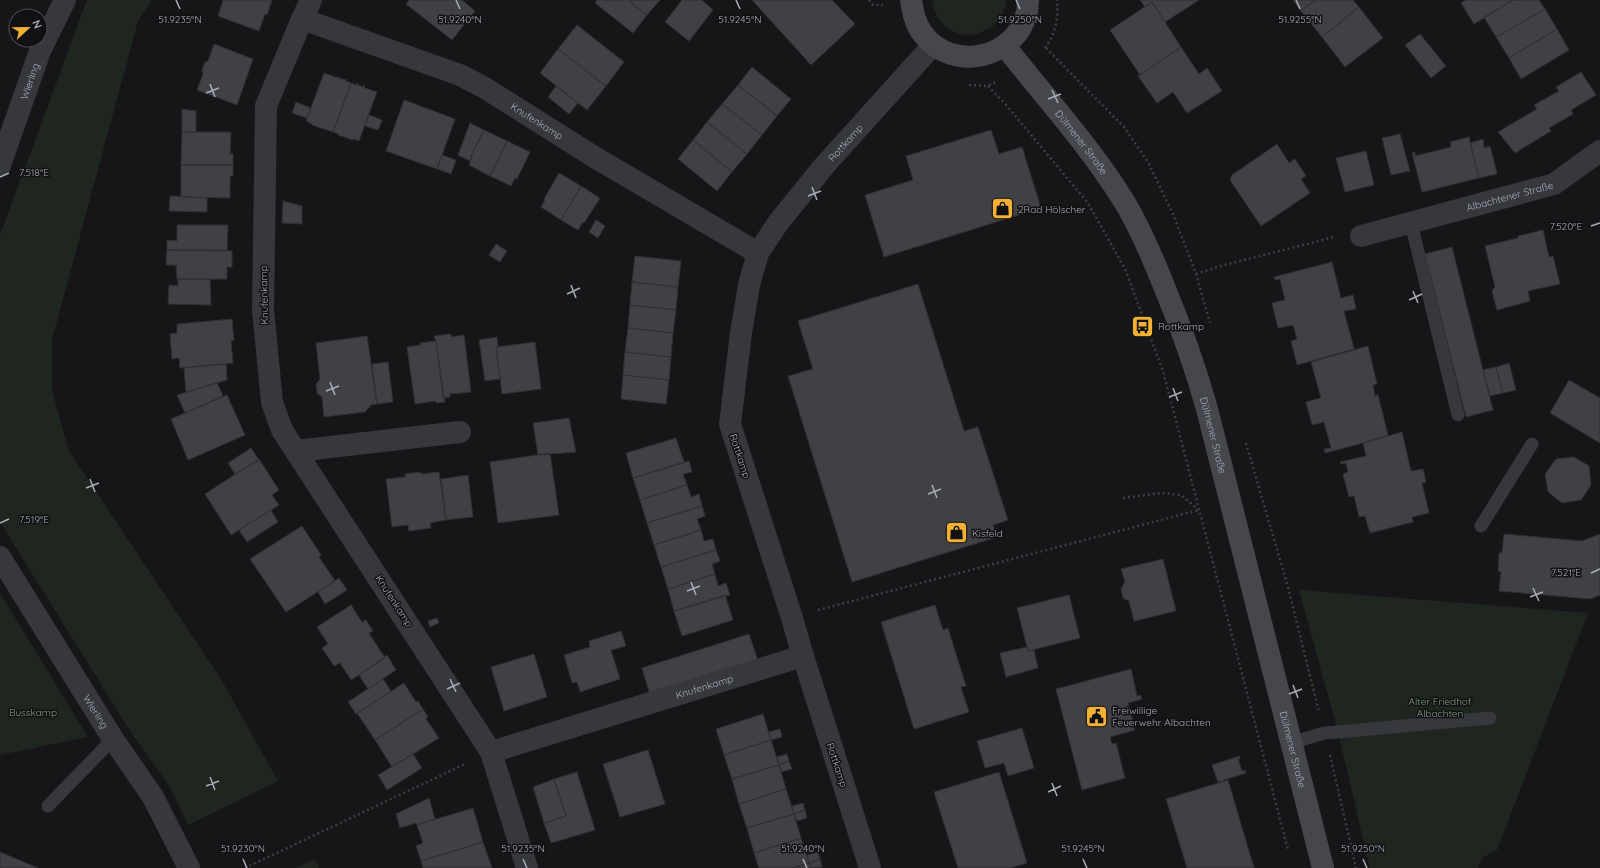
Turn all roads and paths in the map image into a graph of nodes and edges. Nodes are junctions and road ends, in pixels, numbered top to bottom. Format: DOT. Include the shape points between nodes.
graph roads {
  1 [pos="65,0"];
  2 [pos="869,0"];
  3 [pos="910,0"];
  4 [pos="1028,0"];
  5 [pos="1057,0"];
  6 [pos="883,5"];
  7 [pos="306,10"];
  8 [pos="932,45"];
  9 [pos="1005,46"];
  10 [pos="1046,48"];
  11 [pos="988,86"];
  12 [pos="1600,151"];
  13 [pos="0,165"];
  14 [pos="1411,223"];
  15 [pos="1361,236"];
  16 [pos="758,253"];
  17 [pos="1196,274"];
  18 [pos="1458,415"];
  19 [pos="460,432"];
  20 [pos="1532,444"];
  21 [pos="296,451"];
  22 [pos="1123,498"];
  23 [pos="1199,510"];
  24 [pos="1481,526"];
  25 [pos="0,558"];
  26 [pos="792,618"];
  27 [pos="803,656"];
  28 [pos="1490,718"];
  29 [pos="113,739"];
  30 [pos="1291,743"];
  31 [pos="491,752"];
  32 [pos="48,806"];
  33 [pos="1289,853"];
  34 [pos="189,868"];
  35 [pos="245,868"];
  36 [pos="527,868"];
  37 [pos="870,868"];
  38 [pos="1323,868"];
  1 -- 13 [label="street, Wierling" via="40,51"];
  2 -- 6 [label="path" via="873,5"];
  3 -- 8 [label="main road" via="914,18"];
  4 -- 9 [label="main road" via="1027,12 1019,32"];
  5 -- 10 [label="path" via="1054,32"];
  7 -- 16 [label="street, Knufenkamp" via="485,88 596,158"];
  7 -- 21 [label="street, Knufenkamp" via="266,106 263,302 272,402 282,430"];
  8 -- 9 [label="main road" via="952,55 970,58 988,55"];
  8 -- 16 [label="street, Rottkamp" via="824,166 778,223"];
  9 -- 30 [label="main road, Dülmener Straße" via="1110,180 1150,251 1201,389"];
  11 -- 23 [label="path" via="1088,203 1125,269 1163,371"];
  12 -- 14 [label="street, Albachtener Straße" via="1554,184"];
  14 -- 15 [label="street, Albachtener Straße"];
  14 -- 18 [label="lane"];
  15 -- 17 [label="path" via="1348,234"];
  16 -- 26 [label="street, Rottkamp" via="749,285 741,333 730,424"];
  19 -- 21 [label="street"];
  20 -- 24 [label="lane"];
  21 -- 31 [label="street, Knufenkamp"];
  22 -- 23 [label="path" via="1161,494 1181,496"];
  23 -- 26 [label="path"];
  23 -- 33 [label="path"];
  25 -- 29 [label="street, Wierling"];
  26 -- 27 [label="street, Rottkamp"];
  27 -- 31 [label="street, Knufenkamp"];
  27 -- 37 [label="street, Rottkamp"];
  28 -- 30 [label="lane" via="1324,733"];
  29 -- 32 [label="lane"];
  29 -- 34 [label="street, Wierling" via="154,797"];
  30 -- 38 [label="main road, Dülmener Straße"];
  31 -- 35 [label="path"];
  31 -- 36 [label="street, Knufenkamp"];
}
